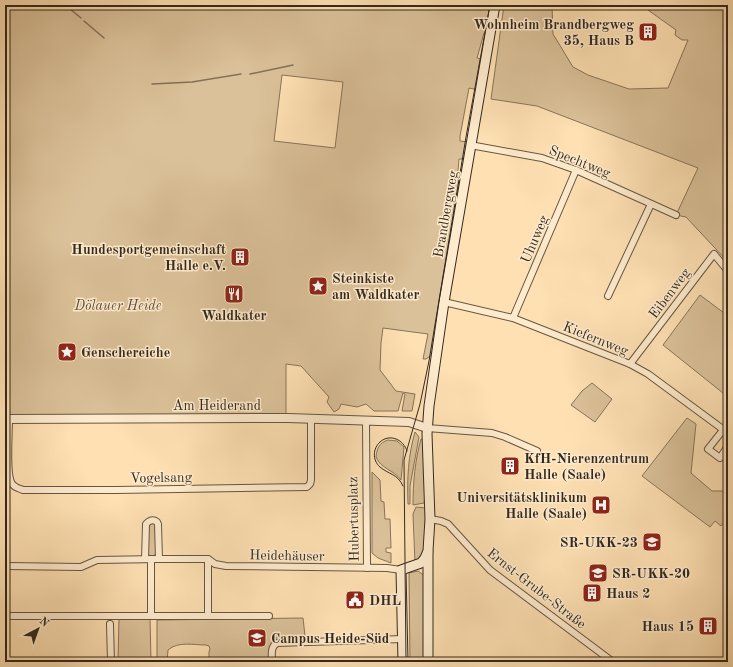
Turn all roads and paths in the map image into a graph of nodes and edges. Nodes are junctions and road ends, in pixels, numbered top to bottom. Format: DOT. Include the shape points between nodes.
graph roads {
  1 [pos="495,5"];
  2 [pos="470,145"];
  3 [pos="576,170"];
  4 [pos="651,204"];
  5 [pos="676,215"];
  6 [pos="728,271"];
  7 [pos="608,296"];
  8 [pos="444,302"];
  9 [pos="513,318"];
  10 [pos="630,364"];
  11 [pos="7,419"];
  12 [pos="311,419"];
  13 [pos="366,421"];
  14 [pos="427,428"];
  15 [pos="726,431"];
  16 [pos="728,446"];
  17 [pos="536,452"];
  18 [pos="430,519"];
  19 [pos="428,551"];
  20 [pos="159,558"];
  21 [pos="148,559"];
  22 [pos="208,560"];
  23 [pos="5,566"];
  24 [pos="414,566"];
  25 [pos="367,568"];
  26 [pos="401,570"];
  27 [pos="428,576"];
  28 [pos="5,616"];
  29 [pos="151,616"];
  30 [pos="208,616"];
  31 [pos="269,616"];
  32 [pos="110,624"];
  33 [pos="403,639"];
  34 [pos="29,662"];
  35 [pos="36,662"];
  36 [pos="44,662"];
  37 [pos="111,662"];
  38 [pos="272,662"];
  39 [pos="403,662"];
  40 [pos="428,662"];
  41 [pos="613,662"];
  1 -- 2 [label="main road, Brandbergweg"];
  2 -- 3 [label="street, Spechtweg" via="542,158"];
  2 -- 8 [label="main road, Brandbergweg"];
  3 -- 4 [label="street, Spechtweg"];
  3 -- 9 [label="street, Uhuweg"];
  4 -- 5 [label="street, Spechtweg"];
  4 -- 7 [label="street"];
  6 -- 10 [label="street, Eibenweg" via="714,254"];
  8 -- 9 [label="street, Kiefernweg"];
  8 -- 14 [label="main road, Brandbergweg"];
  9 -- 10 [label="street, Kiefernweg"];
  10 -- 15 [label="street, Kiefernweg" via="648,374"];
  11 -- 12 [label="street, Am Heiderand"];
  11 -- 12 [label="street, Vogelsang" via="9,467 11,482 16,488 116,490 307,487 311,480"];
  12 -- 13 [label="street, Am Heiderand"];
  13 -- 14 [label="street, Am Heiderand" via="409,422"];
  13 -- 25 [label="street, Hubertusplatz"];
  14 -- 17 [label="street" via="492,433"];
  14 -- 18 [label="main road"];
  15 -- 16 [label="street, Kiefernweg" via="708,449 720,458"];
  18 -- 19 [label="main road"];
  18 -- 41 [label="street, Ernst-Grube-Straße" via="448,524 490,570"];
  19 -- 24 [label="main road, Hubertusplatz" via="423,561"];
  19 -- 27 [label="main road"];
  20 -- 21 [label="street, Heidehäuser"];
  20 -- 21 [label="street" via="158,524 154,520 146,524"];
  20 -- 22 [label="street, Heidehäuser"];
  21 -- 23 [label="street, Heidehäuser" via="97,560 81,566"];
  21 -- 29 [label="street"];
  22 -- 25 [label="street, Heidehäuser" via="226,566"];
  22 -- 30 [label="street"];
  24 -- 26 [label="main road, Hubertusplatz"];
  24 -- 27 [label="main road" via="422,569"];
  25 -- 26 [label="street, Hubertusplatz"];
  26 -- 33 [label="main road"];
  27 -- 40 [label="main road"];
  28 -- 29 [label="street"];
  29 -- 30 [label="street"];
  30 -- 31 [label="street"];
  32 -- 37 [label="street"];
  33 -- 38 [label="street" via="277,643 272,649"];
  33 -- 39 [label="main road"];
  34 -- 35 [label="street"];
  35 -- 36 [label="street"];
}
